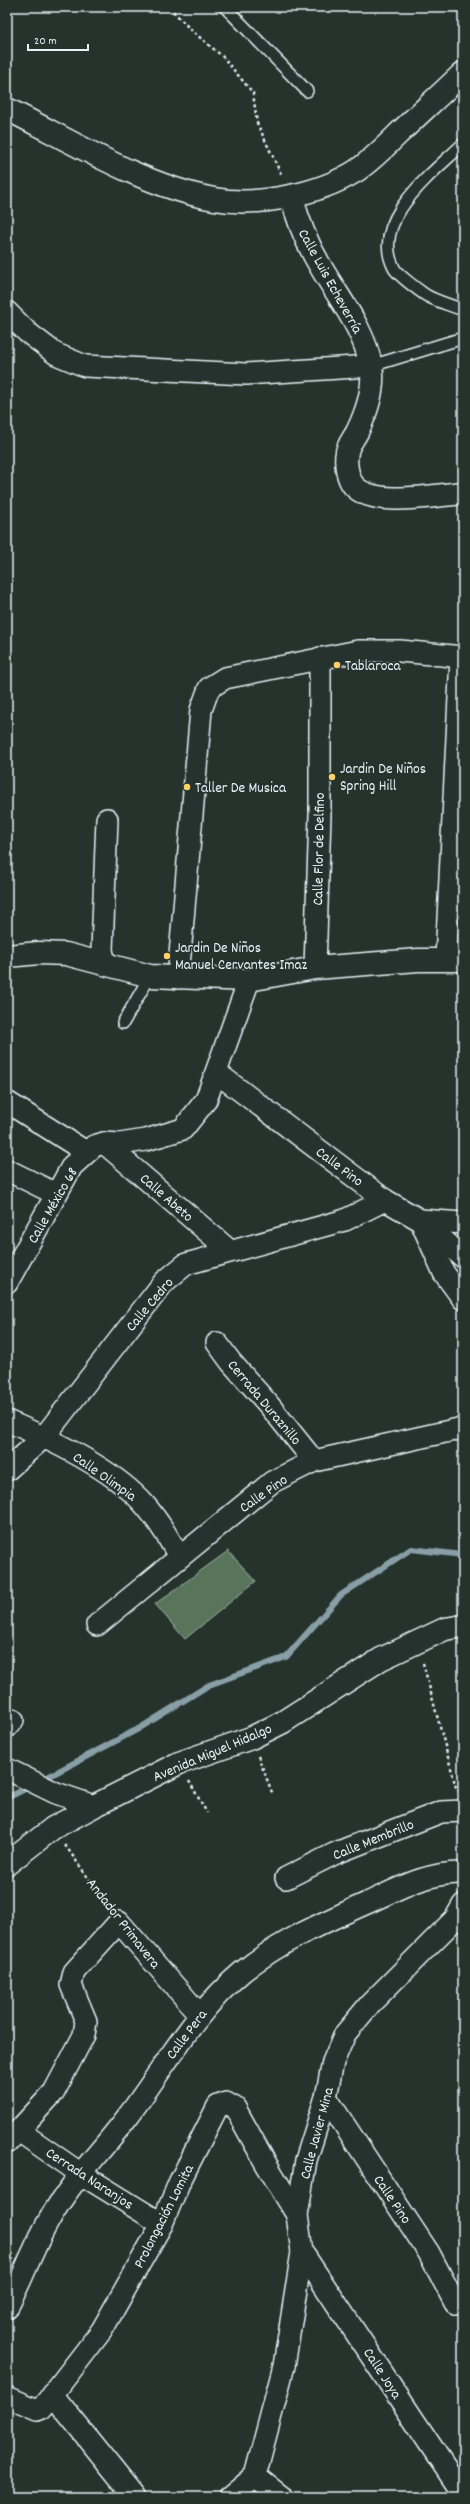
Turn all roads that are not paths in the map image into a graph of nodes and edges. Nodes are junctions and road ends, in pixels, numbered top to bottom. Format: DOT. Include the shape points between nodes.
graph roads {
  1 [pos="225,7"];
  2 [pos="463,73"];
  3 [pos="307,92"];
  4 [pos="7,109"];
  5 [pos="463,144"];
  6 [pos="292,197"];
  7 [pos="463,310"];
  8 [pos="7,312"];
  9 [pos="463,338"];
  10 [pos="371,366"];
  11 [pos="463,493"];
  12 [pos="462,657"];
  13 [pos="320,658"];
  14 [pos="107,819"];
  15 [pos="7,956"];
  16 [pos="454,959"];
  17 [pos="105,964"];
  18 [pos="315,968"];
  19 [pos="150,976"];
  20 [pos="178,978"];
  21 [pos="249,980"];
  22 [pos="123,1023"];
  23 [pos="217,1073"];
  24 [pos="7,1102"];
  25 [pos="104,1143"];
  26 [pos="86,1152"];
  27 [pos="7,1170"];
  28 [pos="56,1194"];
  29 [pos="385,1200"];
  30 [pos="420,1220"];
  31 [pos="463,1222"];
  32 [pos="230,1251"];
  33 [pos="463,1257"];
  34 [pos="7,1283"];
  35 [pos="463,1299"];
  36 [pos="217,1343"];
  37 [pos="7,1421"];
  38 [pos="463,1428"];
  39 [pos="44,1436"];
  40 [pos="314,1461"];
  41 [pos="7,1470"];
  42 [pos="179,1557"];
  43 [pos="97,1625"];
  44 [pos="463,1626"];
  45 [pos="7,1770"];
  46 [pos="461,1802"];
  47 [pos="94,1806"];
  48 [pos="7,1864"];
  49 [pos="463,1873"];
  50 [pos="286,1878"];
  51 [pos="463,1905"];
  52 [pos="199,2014"];
  53 [pos="326,2097"];
  54 [pos="13,2137"];
  55 [pos="81,2174"];
  56 [pos="297,2215"];
  57 [pos="162,2224"];
  58 [pos="302,2252"];
  59 [pos="13,2281"];
  60 [pos="455,2303"];
  61 [pos="7,2308"];
  62 [pos="52,2394"];
  63 [pos="7,2397"];
  64 [pos="255,2476"];
  65 [pos="463,2494"];
  66 [pos="135,2497"];
  67 [pos="230,2497"];
  68 [pos="282,2497"];
  1 -- 3 [label="lane"];
  2 -- 6 [label="street" via="358,170 333,184"];
  4 -- 6 [label="street" via="128,170 181,191 215,199 256,200"];
  5 -- 7 [label="lane" via="412,194 395,216 387,244 394,268 424,294"];
  6 -- 10 [label="street, Calle Luis Echeverría" via="297,221 321,268 361,331"];
  8 -- 10 [label="street" via="27,332 56,354 85,366 246,374"];
  9 -- 10 [label="lane"];
  10 -- 11 [label="street, Calle Luis Echeverría" via="371,393 359,428 347,450 348,474 353,485 362,494 375,497 416,498"];
  12 -- 13 [label="street" via="400,651 358,651"];
  12 -- 16 [label="street"];
  13 -- 18 [label="street, Calle Flor de Delfino" via="320,815"];
  13 -- 20 [label="street" via="225,678 209,688 204,696"];
  14 -- 17 [label="street" via="102,950"];
  15 -- 17 [label="street" via="66,954"];
  16 -- 18 [label="street"];
  17 -- 19 [label="street"];
  18 -- 21 [label="street"];
  19 -- 20 [label="street"];
  19 -- 22 [label="lane"];
  20 -- 21 [label="street"];
  21 -- 23 [label="street, Calle México 68"];
  23 -- 25 [label="street, Calle México 68" via="206,1100 183,1129 146,1140 120,1144"];
  23 -- 29 [label="street, Calle Pino"];
  24 -- 26 [label="street"];
  25 -- 26 [label="street, Calle México 68"];
  25 -- 32 [label="street, Calle Abeto"];
  26 -- 28 [label="street, Calle México 68" via="72,1166"];
  27 -- 28 [label="street"];
  28 -- 34 [label="street, Calle México 68"];
  29 -- 30 [label="street, Calle Pino"];
  29 -- 32 [label="street, Calle Cedro" via="345,1220"];
  30 -- 31 [label="street"];
  30 -- 33 [label="street, Calle Pino"];
  30 -- 35 [label="street" via="444,1273"];
  32 -- 39 [label="street, Calle Cedro" via="186,1264 164,1282"];
  36 -- 40 [label="street, Cerrada Duraznillo"];
  37 -- 39 [label="street, Calle Olimpia"];
  38 -- 40 [label="street, Calle Pino"];
  39 -- 41 [label="street, Calle Cedro"];
  39 -- 42 [label="street, Calle Olimpia" via="107,1473 143,1502 163,1527"];
  40 -- 42 [label="street, Calle Pino" via="272,1482"];
  42 -- 43 [label="street, Calle Pino"];
  44 -- 47 [label="street, Avenida Miguel Hidalgo" via="445,1630 381,1659 283,1722 251,1738 179,1762"];
  45 -- 47 [label="street" via="56,1793"];
  46 -- 50 [label="street, Calle Membrillo" via="336,1853"];
  47 -- 48 [label="street, Avenida Miguel Hidalgo" via="53,1828"];
  49 -- 52 [label="street, Calle Pera" via="449,1872 408,1883 290,1940 243,1971"];
  51 -- 53 [label="street, Calle Javier Mina" via="454,1919 370,2004 345,2034 333,2062"];
  52 -- 54 [label="street, Andador Primavera" via="119,1922 74,1972 71,1986 86,2021 84,2035 54,2092"];
  52 -- 55 [label="street, Calle Pera" via="128,2116"];
  53 -- 56 [label="street, Calle Javier Mina" via="306,2160"];
  53 -- 60 [label="street, Calle Pino" via="429,2253"];
  54 -- 55 [label="street, Cerrada Naranjos"];
  55 -- 57 [label="street, Cerrada Naranjos"];
  55 -- 59 [label="street, Calle Pera" via="48,2220"];
  56 -- 57 [label="street, Prolongación Lomita" via="235,2108 226,2103 218,2106 179,2183"];
  56 -- 58 [label="street, Calle Javier Mina"];
  57 -- 62 [label="street, Prolongación Lomita" via="102,2330"];
  58 -- 64 [label="street, Calle Javier Mina" via="284,2366"];
  58 -- 65 [label="street, Calle Joya"];
  59 -- 61 [label="street, Calle Pera"];
  62 -- 63 [label="street, Prolongación Lomita" via="42,2408 37,2410"];
  62 -- 66 [label="street"];
  64 -- 67 [label="street"];
  64 -- 68 [label="street"];
}
